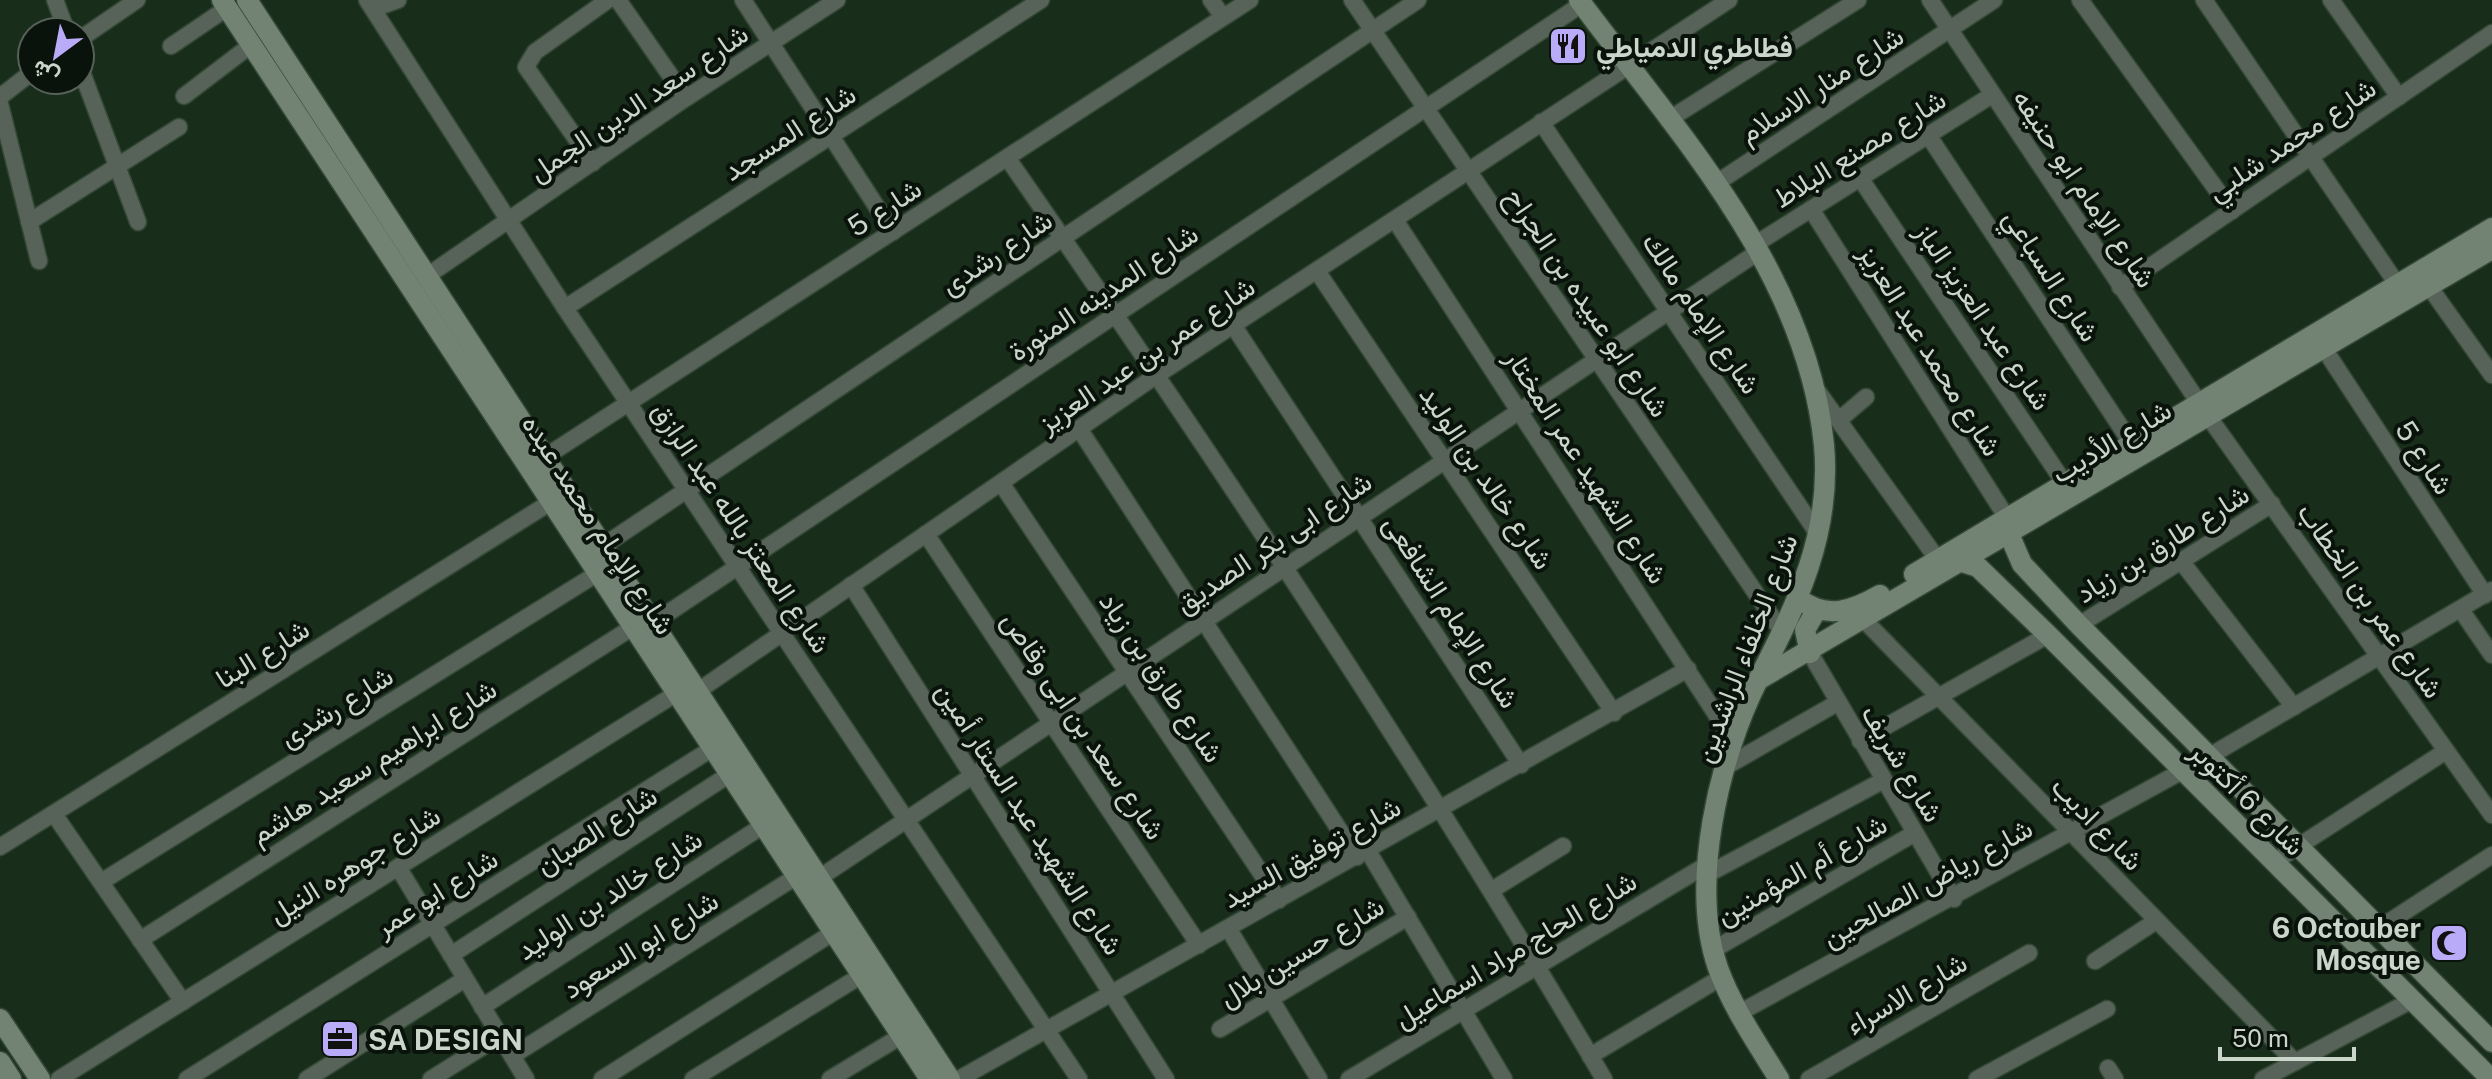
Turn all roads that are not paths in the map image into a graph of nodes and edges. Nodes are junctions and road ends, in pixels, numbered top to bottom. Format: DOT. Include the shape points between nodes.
graph roads {
  1 [pos="137,0"];
  2 [pos="247,0"];
  3 [pos="398,0"];
  4 [pos="608,0"];
  5 [pos="618,0"];
  6 [pos="743,0"];
  7 [pos="837,0"];
  8 [pos="1041,0"];
  9 [pos="1211,0"];
  10 [pos="1250,0"];
  11 [pos="1352,0"];
  12 [pos="1418,0"];
  13 [pos="1729,0"];
  14 [pos="1858,0"];
  15 [pos="1930,0"];
  16 [pos="1994,0"];
  17 [pos="2080,0"];
  18 [pos="2204,0"];
  19 [pos="2331,0"];
  20 [pos="1580,2"];
  21 [pos="225,4"];
  22 [pos="370,5"];
  23 [pos="1223,17"];
  24 [pos="96,28"];
  25 [pos="1372,31"];
  26 [pos="1949,31"];
  27 [pos="2492,33"];
  28 [pos="771,42"];
  29 [pos="251,45"];
  30 [pos="171,46"];
  31 [pos="1628,66"];
  32 [pos="1992,95"];
  33 [pos="91,96"];
  34 [pos="184,96"];
  35 [pos="2399,97"];
  36 [pos="1,98"];
  37 [pos="686,98"];
  38 [pos="1425,109"];
  39 [pos="1668,120"];
  40 [pos="1541,122"];
  41 [pos="179,127"];
  42 [pos="1928,135"];
  43 [pos="831,136"];
  44 [pos="2311,157"];
  45 [pos="1008,159"];
  46 [pos="593,163"];
  47 [pos="118,167"];
  48 [pos="1468,172"];
  49 [pos="1860,178"];
  50 [pos="1715,184"];
  51 [pos="1811,209"];
  52 [pos="2232,211"];
  53 [pos="1395,220"];
  54 [pos="508,221"];
  55 [pos="29,222"];
  56 [pos="138,222"];
  57 [pos="2492,228"];
  58 [pos="893,232"];
  59 [pos="1063,238"];
  60 [pos="1756,248"];
  61 [pos="2492,249"];
  62 [pos="39,261"];
  63 [pos="1317,271"];
  64 [pos="427,276"];
  65 [pos="2397,284"];
  66 [pos="2428,285"];
  67 [pos="2120,287"];
  68 [pos="565,308"];
  69 [pos="1669,308"];
  70 [pos="1116,314"];
  71 [pos="1233,325"];
  72 [pos="2323,347"];
  73 [pos="1594,358"];
  74 [pos="1157,375"];
  75 [pos="2492,375"];
  76 [pos="1810,381"];
  77 [pos="1866,397"];
  78 [pos="629,403"];
  79 [pos="1519,409"];
  80 [pos="2204,410"];
  81 [pos="1839,420"];
  82 [pos="1080,430"];
  83 [pos="2132,444"];
  84 [pos="545,457"];
  85 [pos="1443,459"];
  86 [pos="1001,483"];
  87 [pos="2065,484"];
  88 [pos="687,490"];
  89 [pos="551,502"];
  90 [pos="2272,504"];
  91 [pos="1359,516"];
  92 [pos="2008,526"];
  93 [pos="579,527"];
  94 [pos="926,534"];
  95 [pos="1818,534"];
  96 [pos="603,546"];
  97 [pos="1938,560"];
  98 [pos="2181,561"];
  99 [pos="1962,562"];
  100 [pos="1286,565"];
  101 [pos="738,567"];
  102 [pos="598,573"];
  103 [pos="851,585"];
  104 [pos="2488,592"];
  105 [pos="1808,604"];
  106 [pos="2461,610"];
  107 [pos="1864,620"];
  108 [pos="1203,621"];
  109 [pos="643,625"];
  110 [pos="2079,625"];
  111 [pos="782,633"];
  112 [pos="1783,633"];
  113 [pos="2048,635"];
  114 [pos="1810,653"];
  115 [pos="2492,655"];
  116 [pos="2380,658"];
  117 [pos="1688,669"];
  118 [pos="1127,672"];
  119 [pos="1758,680"];
  120 [pos="698,691"];
  121 [pos="677,693"];
  122 [pos="1938,698"];
  123 [pos="1837,703"];
  124 [pos="2294,707"];
  125 [pos="1614,713"];
  126 [pos="1052,722"];
  127 [pos="1860,741"];
  128 [pos="1734,742"];
  129 [pos="713,748"];
  130 [pos="2446,751"];
  131 [pos="2208,757"];
  132 [pos="1521,765"];
  133 [pos="1727,766"];
  134 [pos="2181,771"];
  135 [pos="730,774"];
  136 [pos="972,776"];
  137 [pos="1884,780"];
  138 [pos="1443,809"];
  139 [pos="54,814"];
  140 [pos="2492,815"];
  141 [pos="907,820"];
  142 [pos="764,825"];
  143 [pos="1915,833"];
  144 [pos="2071,833"];
  145 [pos="1563,846"];
  146 [pos="0,847"];
  147 [pos="2297,847"];
  148 [pos="1363,854"];
  149 [pos="2492,855"];
  150 [pos="2274,862"];
  151 [pos="398,867"];
  152 [pos="1707,870"];
  153 [pos="797,876"];
  154 [pos="819,878"];
  155 [pos="101,882"];
  156 [pos="1492,890"];
  157 [pos="1954,899"];
  158 [pos="1279,900"];
  159 [pos="1408,917"];
  160 [pos="2156,921"];
  161 [pos="432,925"];
  162 [pos="1228,928"];
  163 [pos="2378,929"];
  164 [pos="834,932"];
  165 [pos="140,940"];
  166 [pos="1199,945"];
  167 [pos="1713,950"];
  168 [pos="2029,953"];
  169 [pos="451,955"];
  170 [pos="2095,961"];
  171 [pos="1536,964"];
  172 [pos="862,975"];
  173 [pos="1722,977"];
  174 [pos="465,979"];
  175 [pos="1112,994"];
  176 [pos="1272,999"];
  177 [pos="2412,1000"];
  178 [pos="183,1002"];
  179 [pos="482,1007"];
  180 [pos="1462,1009"];
  181 [pos="2107,1009"];
  182 [pos="1739,1013"];
  183 [pos="0,1019"];
  184 [pos="1046,1029"];
  185 [pos="1220,1029"];
  186 [pos="909,1031"];
  187 [pos="500,1036"];
  188 [pos="2492,1042"];
  189 [pos="512,1056"];
  190 [pos="1590,1056"];
  191 [pos="0,1062"];
  192 [pos="2295,1062"];
  193 [pos="1373,1064"];
  194 [pos="11,1079"];
  195 [pos="40,1079"];
  196 [pos="59,1079"];
  197 [pos="187,1079"];
  198 [pos="307,1079"];
  199 [pos="431,1079"];
  200 [pos="526,1079"];
  201 [pos="602,1079"];
  202 [pos="693,1079"];
  203 [pos="830,1079"];
  204 [pos="930,1079"];
  205 [pos="950,1079"];
  206 [pos="959,1079"];
  207 [pos="1079,1079"];
  208 [pos="1166,1079"];
  209 [pos="1319,1079"];
  210 [pos="1349,1079"];
  211 [pos="1383,1079"];
  212 [pos="1504,1079"];
  213 [pos="1604,1079"];
  214 [pos="1779,1079"];
  215 [pos="1809,1079"];
  216 [pos="1977,1079"];
  217 [pos="2263,1079"];
  218 [pos="2491,1079"];
  1 -- 24 [label="street"];
  2 -- 64 [label="street, شارع الإمام محمد عبده"];
  3 -- 22 [label="street"];
  4 -- 46 [label="street" via="535,52 526,67"];
  5 -- 37 [label="street"];
  6 -- 28 [label="street"];
  7 -- 28 [label="street, شارع سعد الدين الجمل"];
  8 -- 43 [label="street, شارع المسجد"];
  9 -- 23 [label="street"];
  10 -- 23 [label="street, شارع 5"];
  11 -- 25 [label="street, شارع ابو عبيده بن الجراح"];
  12 -- 25 [label="street, شارع رشدى"];
  13 -- 31 [label="street, شارع عمر بن عبد العزيز"];
  14 -- 39 [label="street"];
  15 -- 26 [label="street, شارع الإمام ابو حنيفه"];
  16 -- 26 [label="street, شارع منار الاسلام"];
  17 -- 52 [label="street"];
  18 -- 44 [label="street"];
  19 -- 35 [label="street"];
  20 -- 31 [label="street, شارع الخلفاء الراشدين"];
  20 -- 38 [label="street, شارع المدينه المنورة"];
  21 -- 29 [label="street, شارع الإمام محمد عبده"];
  21 -- 30 [label="street"];
  22 -- 54 [label="street, شارع المعتز بالله عبد الرازق"];
  23 -- 45 [label="street, شارع 5"];
  25 -- 38 [label="street, شارع ابو عبيده بن الجراح"];
  25 -- 59 [label="street, شارع رشدى"];
  26 -- 32 [label="street, شارع الإمام ابو حنيفه"];
  26 -- 50 [label="street, شارع منار الاسلام"];
  27 -- 35 [label="street, شارع محمد شلبي"];
  28 -- 37 [label="street, شارع سعد الدين الجمل"];
  28 -- 43 [label="street"];
  29 -- 34 [label="street"];
  29 -- 89 [label="street, شارع الإمام محمد عبده"];
  31 -- 39 [label="street, شارع الخلفاء الراشدين"];
  31 -- 40 [label="street, شارع عمر بن عبد العزيز"];
  32 -- 42 [label="street, شارع مصنع البلاط"];
  32 -- 67 [label="street, شارع الإمام ابو حنيفه"];
  33 -- 47 [label="street"];
  35 -- 44 [label="street, شارع محمد شلبي"];
  36 -- 55 [label="street"];
  37 -- 46 [label="street, شارع سعد الدين الجمل"];
  38 -- 48 [label="street, شارع ابو عبيده بن الجراح"];
  38 -- 70 [label="street, شارع المدينه المنورة"];
  39 -- 50 [label="street, شارع الخلفاء الراشدين"];
  40 -- 48 [label="street, شارع عمر بن عبد العزيز"];
  40 -- 69 [label="street, شارع الإمام مالك"];
  41 -- 47 [label="street"];
  42 -- 49 [label="street, شارع مصنع البلاط"];
  42 -- 83 [label="street, شارع السباعي"];
  43 -- 58 [label="street"];
  43 -- 68 [label="street, شارع المسجد"];
  44 -- 52 [label="street, شارع محمد شلبي"];
  44 -- 65 [label="street"];
  45 -- 58 [label="street, شارع 5"];
  45 -- 59 [label="street"];
  46 -- 54 [label="street, شارع سعد الدين الجمل"];
  47 -- 55 [label="street"];
  47 -- 56 [label="street"];
  48 -- 53 [label="street, شارع عمر بن عبد العزيز"];
  48 -- 73 [label="street, شارع ابو عبيده بن الجراح"];
  49 -- 51 [label="street, شارع مصنع البلاط"];
  49 -- 87 [label="street, شارع عبد العزيز الباز"];
  50 -- 60 [label="street, شارع الخلفاء الراشدين"];
  51 -- 60 [label="street, شارع مصنع البلاط"];
  51 -- 92 [label="street, شارع محمد عبد العزيز"];
  52 -- 67 [label="street, شارع محمد شلبي"];
  53 -- 63 [label="street, شارع عمر بن عبد العزيز"];
  53 -- 79 [label="street, شارع الشهيد عمر المختار"];
  54 -- 64 [label="street, شارع سعد الدين الجمل"];
  54 -- 68 [label="street, شارع المعتز بالله عبد الرازق"];
  55 -- 62 [label="street"];
  57 -- 65 [label="street, شارع الأديب"];
  58 -- 78 [label="street, شارع 5"];
  59 -- 70 [label="street"];
  59 -- 88 [label="street, شارع رشدى"];
  60 -- 69 [label="street, شارع ابى بكر الصديق"];
  60 -- 76 [label="street, شارع الخلفاء الراشدين" via="1798,338"];
  61 -- 66 [label="street, شارع الأديب"];
  63 -- 71 [label="street, شارع عمر بن عبد العزيز"];
  63 -- 85 [label="street, شارع خالد بن الوليد"];
  64 -- 84 [label="street, شارع الإمام محمد عبده"];
  65 -- 80 [label="street, شارع الأديب"];
  66 -- 72 [label="street, شارع الأديب"];
  66 -- 75 [label="street"];
  67 -- 80 [label="street, شارع الإمام ابو حنيفه"];
  68 -- 78 [label="street, شارع المعتز بالله عبد الرازق"];
  69 -- 73 [label="street, شارع ابى بكر الصديق"];
  69 -- 95 [label="street, شارع الإمام مالك"];
  70 -- 74 [label="street"];
  70 -- 101 [label="street, شارع المدينه المنورة"];
  71 -- 74 [label="street, شارع عمر بن عبد العزيز"];
  71 -- 91 [label="street, شارع الإمام الشافعى"];
  72 -- 80 [label="street, شارع الأديب"];
  72 -- 104 [label="street, شارع 5"];
  73 -- 79 [label="street, شارع ابى بكر الصديق"];
  73 -- 112 [label="street, شارع ابو عبيده بن الجراح"];
  74 -- 82 [label="street, شارع عمر بن عبد العزيز"];
  74 -- 100 [label="street"];
  76 -- 81 [label="street"];
  76 -- 95 [label="street, شارع الخلفاء الراشدين" via="1824,448"];
  77 -- 81 [label="street"];
  78 -- 84 [label="street, شارع 5"];
  78 -- 88 [label="street, شارع المعتز بالله عبد الرازق"];
  79 -- 85 [label="street, شارع ابى بكر الصديق"];
  79 -- 117 [label="street, شارع الشهيد عمر المختار"];
  80 -- 83 [label="street, شارع الأديب"];
  80 -- 90 [label="street, شارع عمر بن الخطاب"];
  80 -- 92 [label="street, شارع الأديب"];
  81 -- 97 [label="street"];
  82 -- 86 [label="street, شارع عمر بن عبد العزيز"];
  82 -- 108 [label="street"];
  83 -- 87 [label="street, شارع الأديب"];
  84 -- 93 [label="street, شارع الإمام محمد عبده"];
  85 -- 91 [label="street, شارع ابى بكر الصديق"];
  85 -- 125 [label="street, شارع خالد بن الوليد"];
  86 -- 94 [label="street, شارع عمر بن عبد العزيز"];
  86 -- 118 [label="street, شارع طارق بن زياد"];
  87 -- 92 [label="street, شارع الأديب"];
  88 -- 96 [label="street, شارع رشدى"];
  88 -- 101 [label="street, شارع المعتز بالله عبد الرازق"];
  89 -- 93 [label="street, شارع الإمام محمد عبده"];
  89 -- 139 [label="street, شارع البنا"];
  90 -- 98 [label="street, شارع طارق بن زياد"];
  90 -- 116 [label="street, شارع عمر بن الخطاب"];
  91 -- 100 [label="street, شارع ابى بكر الصديق"];
  91 -- 132 [label="street, شارع الإمام الشافعى"];
  92 -- 97 [label="street, شارع الأديب"];
  92 -- 99 [label="street, شارع الأديب"];
  92 -- 110 [label="street, شارع 6 أكتوبر" via="2022,564"];
  93 -- 96 [label="street, شارع الإمام محمد عبده"];
  93 -- 102 [label="street, شارع الإمام محمد عبده"];
  94 -- 103 [label="street, شارع عمر بن عبد العزيز"];
  94 -- 126 [label="street, شارع سعد بن ابى وقاص"];
  95 -- 105 [label="street, شارع الخلفاء الراشدين"];
  96 -- 109 [label="street, شارع الإمام محمد عبده"];
  97 -- 105 [label="street, شارع الأديب" via="1857,608 1837,612"];
  98 -- 110 [label="street, شارع طارق بن زياد"];
  98 -- 124 [label="street"];
  99 -- 107 [label="street, شارع الأديب"];
  99 -- 113 [label="street, شارع 6 أكتوبر" via="1978,567"];
  100 -- 108 [label="street, شارع ابى بكر الصديق"];
  100 -- 138 [label="street"];
  101 -- 109 [label="street, شارع المدينه المنورة"];
  101 -- 111 [label="street, شارع المعتز بالله عبد الرازق"];
  102 -- 109 [label="street, شارع الإمام محمد عبده"];
  102 -- 155 [label="street, شارع رشدى"];
  103 -- 111 [label="street, شارع عمر بن عبد العزيز"];
  103 -- 136 [label="street, شارع الشهيد عبد الستار أمين"];
  104 -- 106 [label="street, شارع رياض الصالحين"];
  105 -- 112 [label="street, شارع الخلفاء الراشدين"];
  105 -- 114 [label="street" via="1805,630"];
  106 -- 115 [label="street"];
  106 -- 116 [label="street, شارع رياض الصالحين"];
  107 -- 114 [label="street, شارع الأديب"];
  107 -- 122 [label="street, شارع اديب"];
  108 -- 118 [label="street, شارع ابى بكر الصديق"];
  108 -- 148 [label="street"];
  109 -- 120 [label="street, شارع الإمام محمد عبده"];
  109 -- 121 [label="street, شارع الإمام محمد عبده"];
  109 -- 165 [label="street, شارع ابراهيم سعيد هاشم"];
  110 -- 131 [label="street, شارع 6 أكتوبر"];
  111 -- 120 [label="street, شارع عمر بن عبد العزيز"];
  111 -- 141 [label="street, شارع المعتز بالله عبد الرازق"];
  112 -- 119 [label="street, شارع الخلفاء الراشدين"];
  113 -- 122 [label="street"];
  113 -- 134 [label="street, شارع 6 أكتوبر"];
  114 -- 119 [label="street, شارع الأديب"];
  114 -- 123 [label="street, شارع شريف"];
  116 -- 124 [label="street, شارع رياض الصالحين"];
  116 -- 130 [label="street, شارع عمر بن الخطاب"];
  117 -- 125 [label="street, شارع توفيق السيد"];
  117 -- 128 [label="street, شارع الشهيد عمر المختار"];
  118 -- 126 [label="street, شارع ابى بكر الصديق"];
  118 -- 158 [label="street, شارع طارق بن زياد"];
  119 -- 128 [label="street, شارع الخلفاء الراشدين"];
  120 -- 154 [label="street, شارع الإمام محمد عبده"];
  121 -- 129 [label="street, شارع الإمام محمد عبده"];
  121 -- 151 [label="street, شارع جوهره النيل"];
  122 -- 127 [label="street"];
  122 -- 144 [label="street, شارع اديب"];
  123 -- 127 [label="street, شارع شريف"];
  123 -- 133 [label="street"];
  124 -- 131 [label="street, شارع رياض الصالحين"];
  125 -- 132 [label="street, شارع توفيق السيد"];
  126 -- 136 [label="street, شارع ابى بكر الصديق"];
  126 -- 166 [label="street, شارع سعد بن ابى وقاص"];
  127 -- 137 [label="street, شارع شريف"];
  128 -- 133 [label="street, شارع الخلفاء الراشدين"];
  129 -- 135 [label="street, شارع الإمام محمد عبده"];
  129 -- 161 [label="street, شارع ابو عمر"];
  130 -- 140 [label="street, شارع عمر بن الخطاب"];
  130 -- 147 [label="street"];
  131 -- 134 [label="street, شارع رياض الصالحين"];
  131 -- 147 [label="street, شارع 6 أكتوبر"];
  132 -- 138 [label="street, شارع توفيق السيد"];
  133 -- 152 [label="street, شارع الخلفاء الراشدين"];
  134 -- 144 [label="street, شارع رياض الصالحين"];
  134 -- 150 [label="street, شارع 6 أكتوبر"];
  135 -- 142 [label="street, شارع الإمام محمد عبده"];
  135 -- 169 [label="street, شارع الصبان"];
  136 -- 141 [label="street, شارع ابى بكر الصديق"];
  136 -- 175 [label="street, شارع الشهيد عبد الستار أمين"];
  137 -- 143 [label="street, شارع شريف"];
  137 -- 152 [label="street, شارع الحاج مراد اسماعيل"];
  138 -- 148 [label="street, شارع توفيق السيد"];
  138 -- 156 [label="street"];
  139 -- 146 [label="street, شارع البنا"];
  139 -- 155 [label="street"];
  141 -- 154 [label="street, شارع ابى بكر الصديق"];
  141 -- 184 [label="street, شارع المعتز بالله عبد الرازق"];
  142 -- 153 [label="street, شارع الإمام محمد عبده"];
  142 -- 179 [label="street, شارع خالد بن الوليد"];
  143 -- 157 [label="street, شارع شريف"];
  143 -- 167 [label="street, شارع أم المؤمنين"];
  144 -- 157 [label="street, شارع رياض الصالحين"];
  144 -- 160 [label="street, شارع اديب"];
  145 -- 156 [label="street"];
  147 -- 150 [label="street"];
  147 -- 163 [label="street, شارع 6 أكتوبر"];
  148 -- 158 [label="street, شارع توفيق السيد"];
  148 -- 159 [label="street"];
  149 -- 163 [label="street"];
  150 -- 177 [label="street, شارع 6 أكتوبر"];
  151 -- 161 [label="street"];
  151 -- 178 [label="street, شارع جوهره النيل"];
  152 -- 167 [label="street, شارع الخلفاء الراشدين"];
  152 -- 171 [label="street, شارع الحاج مراد اسماعيل"];
  153 -- 164 [label="street, شارع الإمام محمد عبده"];
  153 -- 189 [label="street, شارع ابو السعود"];
  154 -- 186 [label="street, شارع الإمام محمد عبده"];
  155 -- 165 [label="street"];
  156 -- 171 [label="street"];
  157 -- 182 [label="street, شارع رياض الصالحين"];
  158 -- 162 [label="street, شارع توفيق السيد"];
  159 -- 176 [label="street, شارع حسين بلال"];
  159 -- 180 [label="street"];
  160 -- 170 [label="street"];
  160 -- 192 [label="street, شارع اديب"];
  161 -- 169 [label="street"];
  161 -- 197 [label="street, شارع ابو عمر"];
  162 -- 166 [label="street, شارع توفيق السيد"];
  162 -- 176 [label="street"];
  163 -- 188 [label="street, شارع 6 أكتوبر"];
  164 -- 172 [label="street, شارع الإمام محمد عبده"];
  164 -- 201 [label="street"];
  165 -- 178 [label="street"];
  166 -- 175 [label="street, شارع توفيق السيد"];
  167 -- 173 [label="street, شارع الخلفاء الراشدين"];
  168 -- 215 [label="street, شارع الاسراء"];
  169 -- 174 [label="street"];
  171 -- 180 [label="street, شارع الحاج مراد اسماعيل"];
  171 -- 190 [label="street"];
  172 -- 186 [label="street, شارع الإمام محمد عبده"];
  172 -- 202 [label="street"];
  173 -- 182 [label="street, شارع الخلفاء الراشدين"];
  173 -- 190 [label="street"];
  174 -- 179 [label="street"];
  174 -- 198 [label="street"];
  175 -- 184 [label="street, شارع توفيق السيد"];
  175 -- 208 [label="street, شارع الشهيد عبد الستار أمين"];
  176 -- 185 [label="street, شارع حسين بلال"];
  176 -- 209 [label="street"];
  177 -- 192 [label="street"];
  177 -- 218 [label="street, شارع 6 أكتوبر"];
  178 -- 196 [label="street, شارع جوهره النيل"];
  179 -- 187 [label="street"];
  180 -- 193 [label="street, شارع الحاج مراد اسماعيل"];
  180 -- 212 [label="street"];
  181 -- 216 [label="street"];
  182 -- 214 [label="street, شارع الخلفاء الراشدين"];
  183 -- 195 [label="street"];
  184 -- 206 [label="street, شارع توفيق السيد"];
  184 -- 207 [label="street, شارع المعتز بالله عبد الرازق"];
  186 -- 203 [label="street"];
  186 -- 204 [label="street, شارع الإمام محمد عبده"];
  186 -- 205 [label="street, شارع الإمام محمد عبده"];
  187 -- 189 [label="street"];
  187 -- 199 [label="street"];
  189 -- 200 [label="street"];
  190 -- 213 [label="street"];
  191 -- 194 [label="street"];
  192 -- 217 [label="street"];
  193 -- 210 [label="street, شارع الحاج مراد اسماعيل"];
  193 -- 211 [label="street"];
}
